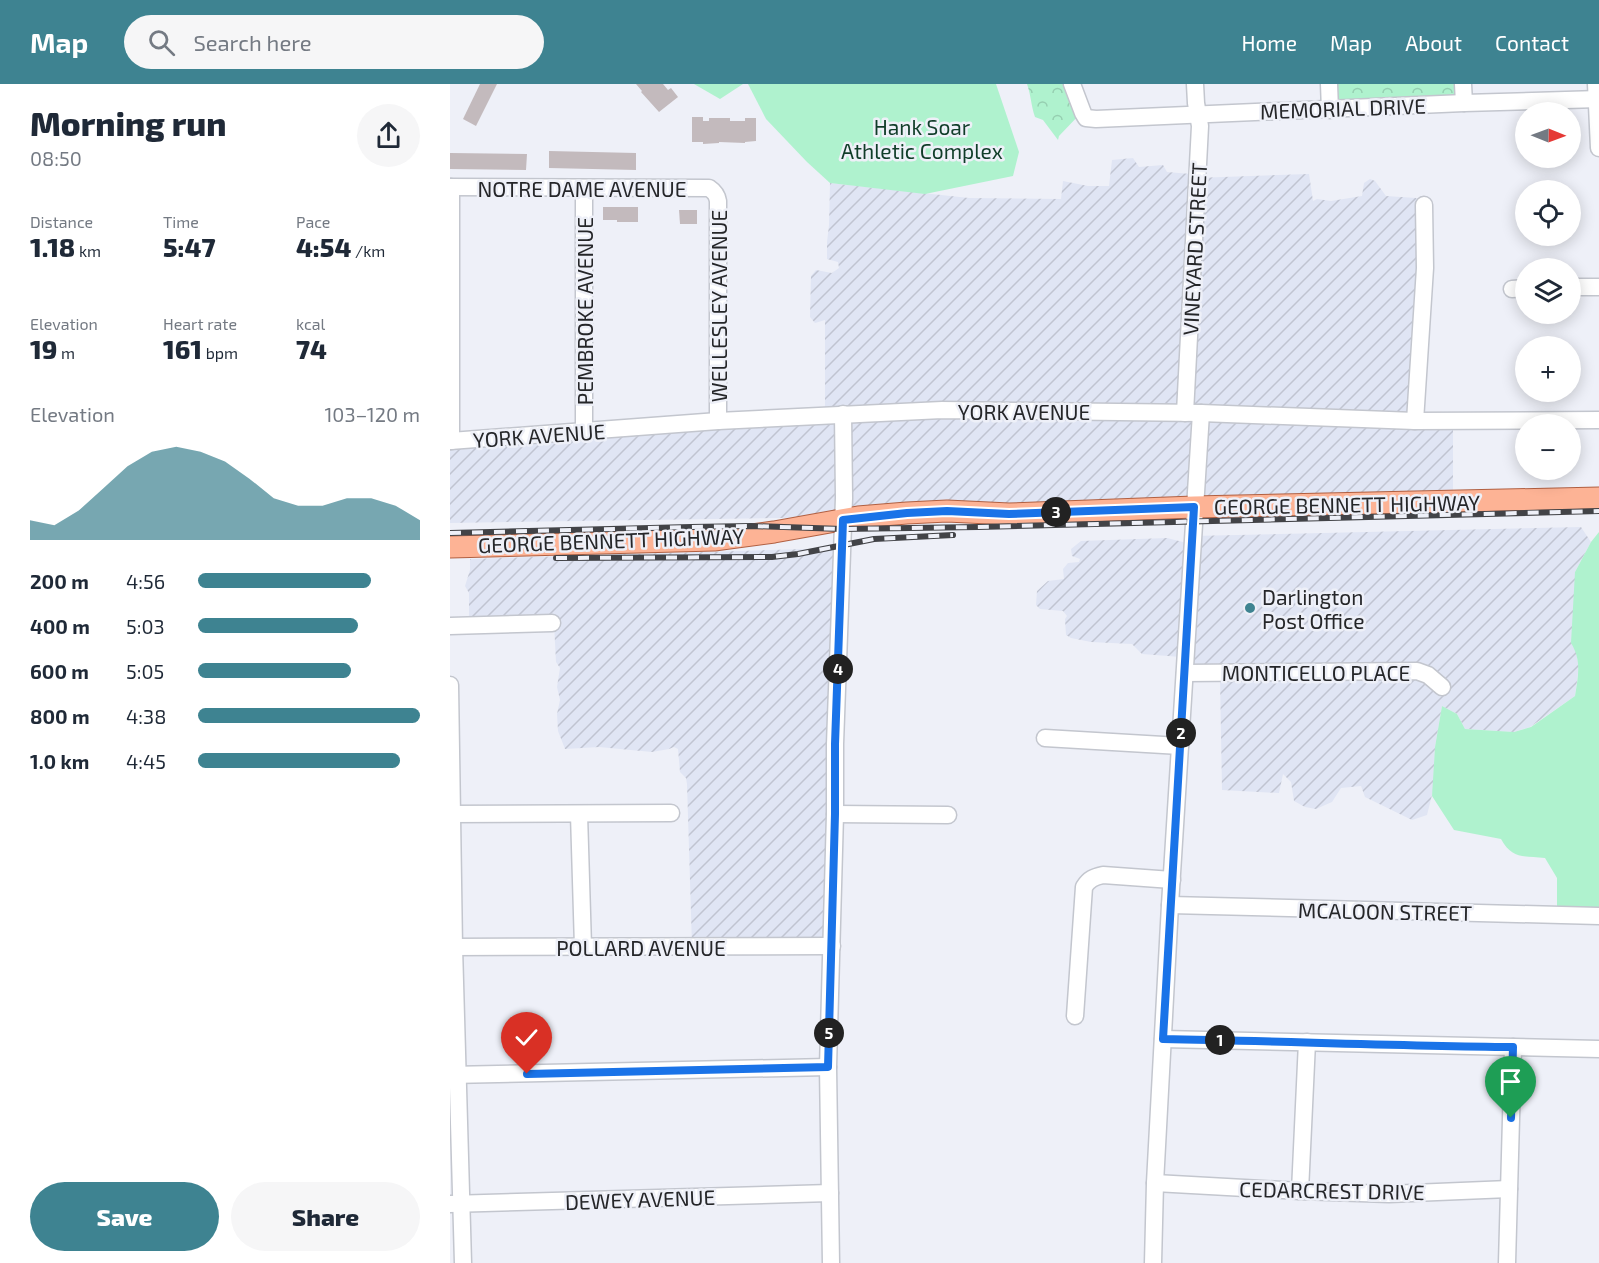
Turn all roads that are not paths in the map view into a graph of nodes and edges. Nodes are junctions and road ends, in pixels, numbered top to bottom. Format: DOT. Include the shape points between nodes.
graph roads {
  1 [pos="1072,84"];
  2 [pos="1195,84"];
  3 [pos="1329,84"];
  4 [pos="1462,84"];
  5 [pos="1598,94"];
  6 [pos="1464,103"];
  7 [pos="1330,110"];
  8 [pos="1197,114"];
  9 [pos="1599,148"];
  10 [pos="450,188"];
  11 [pos="584,189"];
  12 [pos="714,191"];
  13 [pos="1424,205"];
  14 [pos="1581,287"];
  15 [pos="1599,287"];
  16 [pos="1193,413"];
  17 [pos="843,414"];
  18 [pos="1599,420"];
  19 [pos="1414,421"];
  20 [pos="718,422"];
  21 [pos="584,432"];
  22 [pos="450,441"];
  23 [pos="1599,498"];
  24 [pos="1194,507"];
  25 [pos="843,520"];
  26 [pos="450,547"];
  27 [pos="552,623"];
  28 [pos="450,626"];
  29 [pos="1185,673"];
  30 [pos="450,685"];
  31 [pos="1442,687"];
  32 [pos="1045,738"];
  33 [pos="1180,746"];
  34 [pos="671,813"];
  35 [pos="452,814"];
  36 [pos="579,814"];
  37 [pos="835,814"];
  38 [pos="948,816"];
  39 [pos="1172,880"];
  40 [pos="1170,905"];
  41 [pos="1599,916"];
  42 [pos="832,946"];
  43 [pos="452,947"];
  44 [pos="583,947"];
  45 [pos="1075,1016"];
  46 [pos="1163,1039"];
  47 [pos="1307,1042"];
  48 [pos="1513,1047"];
  49 [pos="1599,1049"];
  50 [pos="828,1067"];
  51 [pos="454,1075"];
  52 [pos="1155,1183"];
  53 [pos="1509,1189"];
  54 [pos="1300,1191"];
  55 [pos="830,1193"];
  56 [pos="455,1204"];
  57 [pos="463,1263"];
  58 [pos="831,1263"];
  59 [pos="1153,1263"];
  60 [pos="1507,1263"];
  1 -- 8 [label="street, MEMORIAL DRIVE" via="1086,118"];
  2 -- 8 [label="street, VINEYARD STREET"];
  3 -- 7 [label="street"];
  4 -- 6 [label="street"];
  5 -- 6 [label="street, MEMORIAL DRIVE"];
  5 -- 9 [label="street"];
  6 -- 7 [label="street, MEMORIAL DRIVE"];
  7 -- 8 [label="street, MEMORIAL DRIVE"];
  8 -- 16 [label="street, VINEYARD STREET" via="1200,126"];
  10 -- 11 [label="street, NOTRE DAME AVENUE"];
  10 -- 22 [label="street"];
  11 -- 12 [label="street, NOTRE DAME AVENUE"];
  11 -- 21 [label="street, PEMBROKE AVENUE"];
  12 -- 20 [label="street, WELLESLEY AVENUE"];
  13 -- 19 [label="street" via="1425,268"];
  14 -- 15 [label="street"];
  16 -- 17 [label="street, YORK AVENUE" via="986,410"];
  16 -- 19 [label="street, YORK AVENUE"];
  16 -- 24 [label="street, VINEYARD STREET"];
  17 -- 20 [label="street, YORK AVENUE"];
  17 -- 25 [label="street"];
  18 -- 19 [label="street, YORK AVENUE"];
  20 -- 21 [label="street, YORK AVENUE"];
  21 -- 22 [label="street, YORK AVENUE"];
  23 -- 24 [label="main road, GEORGE BENNETT HIGHWAY"];
  24 -- 25 [label="main road, GEORGE BENNETT HIGHWAY" via="1009,514 947,511"];
  24 -- 29 [label="street, VINEYARD STREET"];
  25 -- 26 [label="main road, GEORGE BENNETT HIGHWAY" via="714,540"];
  25 -- 37 [label="street"];
  27 -- 28 [label="street"];
  29 -- 31 [label="street, MONTICELLO PLACE" via="1417,671"];
  29 -- 33 [label="street, VINEYARD STREET"];
  30 -- 35 [label="street"];
  32 -- 33 [label="street"];
  33 -- 39 [label="street, VINEYARD STREET"];
  34 -- 36 [label="street"];
  35 -- 36 [label="street"];
  35 -- 43 [label="street"];
  36 -- 44 [label="street"];
  37 -- 38 [label="street"];
  37 -- 42 [label="street"];
  39 -- 40 [label="street, VINEYARD STREET"];
  39 -- 45 [label="street" via="1103,875 1088,881 1084,887"];
  40 -- 41 [label="street, MCALOON STREET"];
  40 -- 46 [label="street, VINEYARD STREET"];
  42 -- 44 [label="street, POLLARD AVENUE"];
  42 -- 50 [label="street"];
  43 -- 44 [label="street, POLLARD AVENUE"];
  43 -- 51 [label="street"];
  46 -- 47 [label="street"];
  46 -- 52 [label="street, VINEYARD STREET"];
  47 -- 48 [label="street"];
  47 -- 54 [label="street"];
  48 -- 49 [label="street"];
  48 -- 53 [label="street"];
  50 -- 51 [label="street"];
  50 -- 55 [label="street"];
  51 -- 56 [label="street"];
  52 -- 54 [label="street, CEDARCREST DRIVE"];
  52 -- 59 [label="street, VINEYARD STREET"];
  53 -- 54 [label="street, CEDARCREST DRIVE" via="1389,1194"];
  53 -- 60 [label="street"];
  55 -- 56 [label="street, DEWEY AVENUE"];
  55 -- 58 [label="street"];
  56 -- 57 [label="street"];
}
